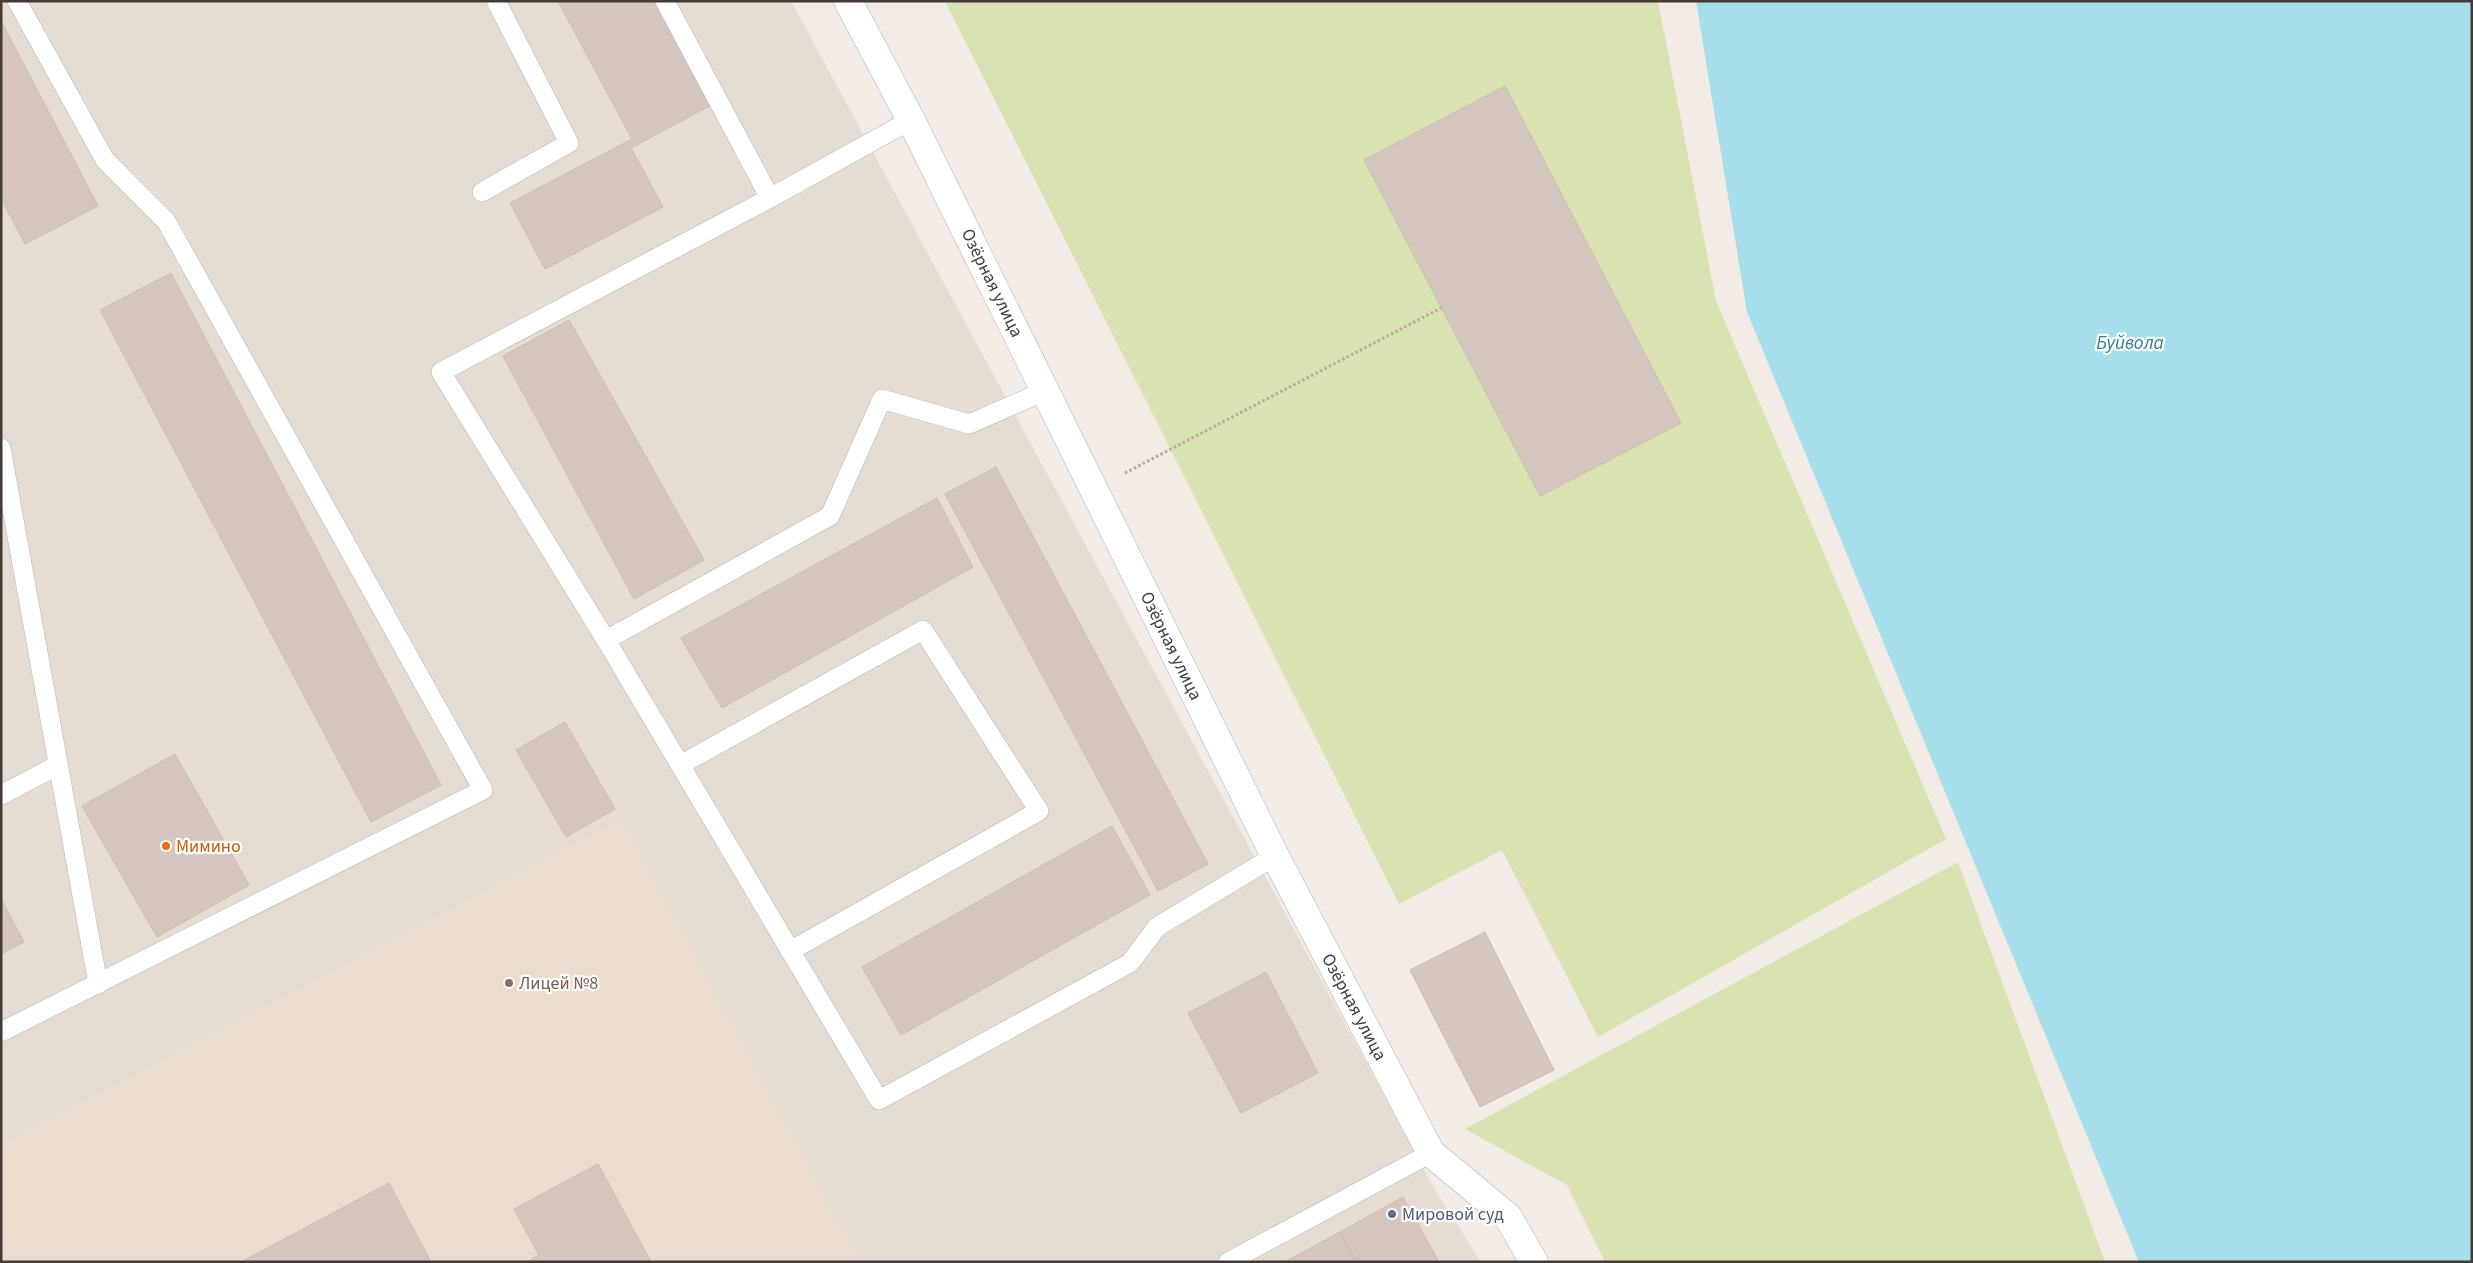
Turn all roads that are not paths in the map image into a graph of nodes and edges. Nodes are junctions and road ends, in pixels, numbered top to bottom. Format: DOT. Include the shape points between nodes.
graph roads {
  1 [pos="17,1"];
  2 [pos="496,1"];
  3 [pos="665,1"];
  4 [pos="848,1"];
  5 [pos="911,120"];
  6 [pos="482,192"];
  7 [pos="770,198"];
  8 [pos="1045,391"];
  9 [pos="1,448"];
  10 [pos="606,640"];
  11 [pos="58,765"];
  12 [pos="680,765"];
  13 [pos="1,795"];
  14 [pos="1275,856"];
  15 [pos="790,951"];
  16 [pos="98,984"];
  17 [pos="1,1032"];
  18 [pos="1430,1153"];
  19 [pos="1228,1262"];
  20 [pos="1534,1262"];
  1 -- 16 [label="lane" via="106,160 166,221 483,790"];
  2 -- 6 [label="lane" via="569,142"];
  3 -- 7 [label="lane"];
  4 -- 5 [label="street, Озёрная улица"];
  5 -- 7 [label="lane"];
  5 -- 8 [label="street, Озёрная улица"];
  7 -- 10 [label="lane" via="441,372"];
  8 -- 10 [label="lane" via="969,424 882,399 830,516"];
  8 -- 14 [label="street, Озёрная улица"];
  9 -- 11 [label="lane"];
  10 -- 12 [label="lane"];
  11 -- 13 [label="lane"];
  11 -- 16 [label="lane"];
  12 -- 15 [label="lane"];
  12 -- 15 [label="lane" via="923,630 1039,811"];
  14 -- 15 [label="lane" via="1157,926 1130,963 880,1100"];
  14 -- 18 [label="street, Озёрная улица"];
  16 -- 17 [label="lane"];
  18 -- 19 [label="lane"];
  18 -- 20 [label="street, Озёрная улица" via="1508,1218"];
}
